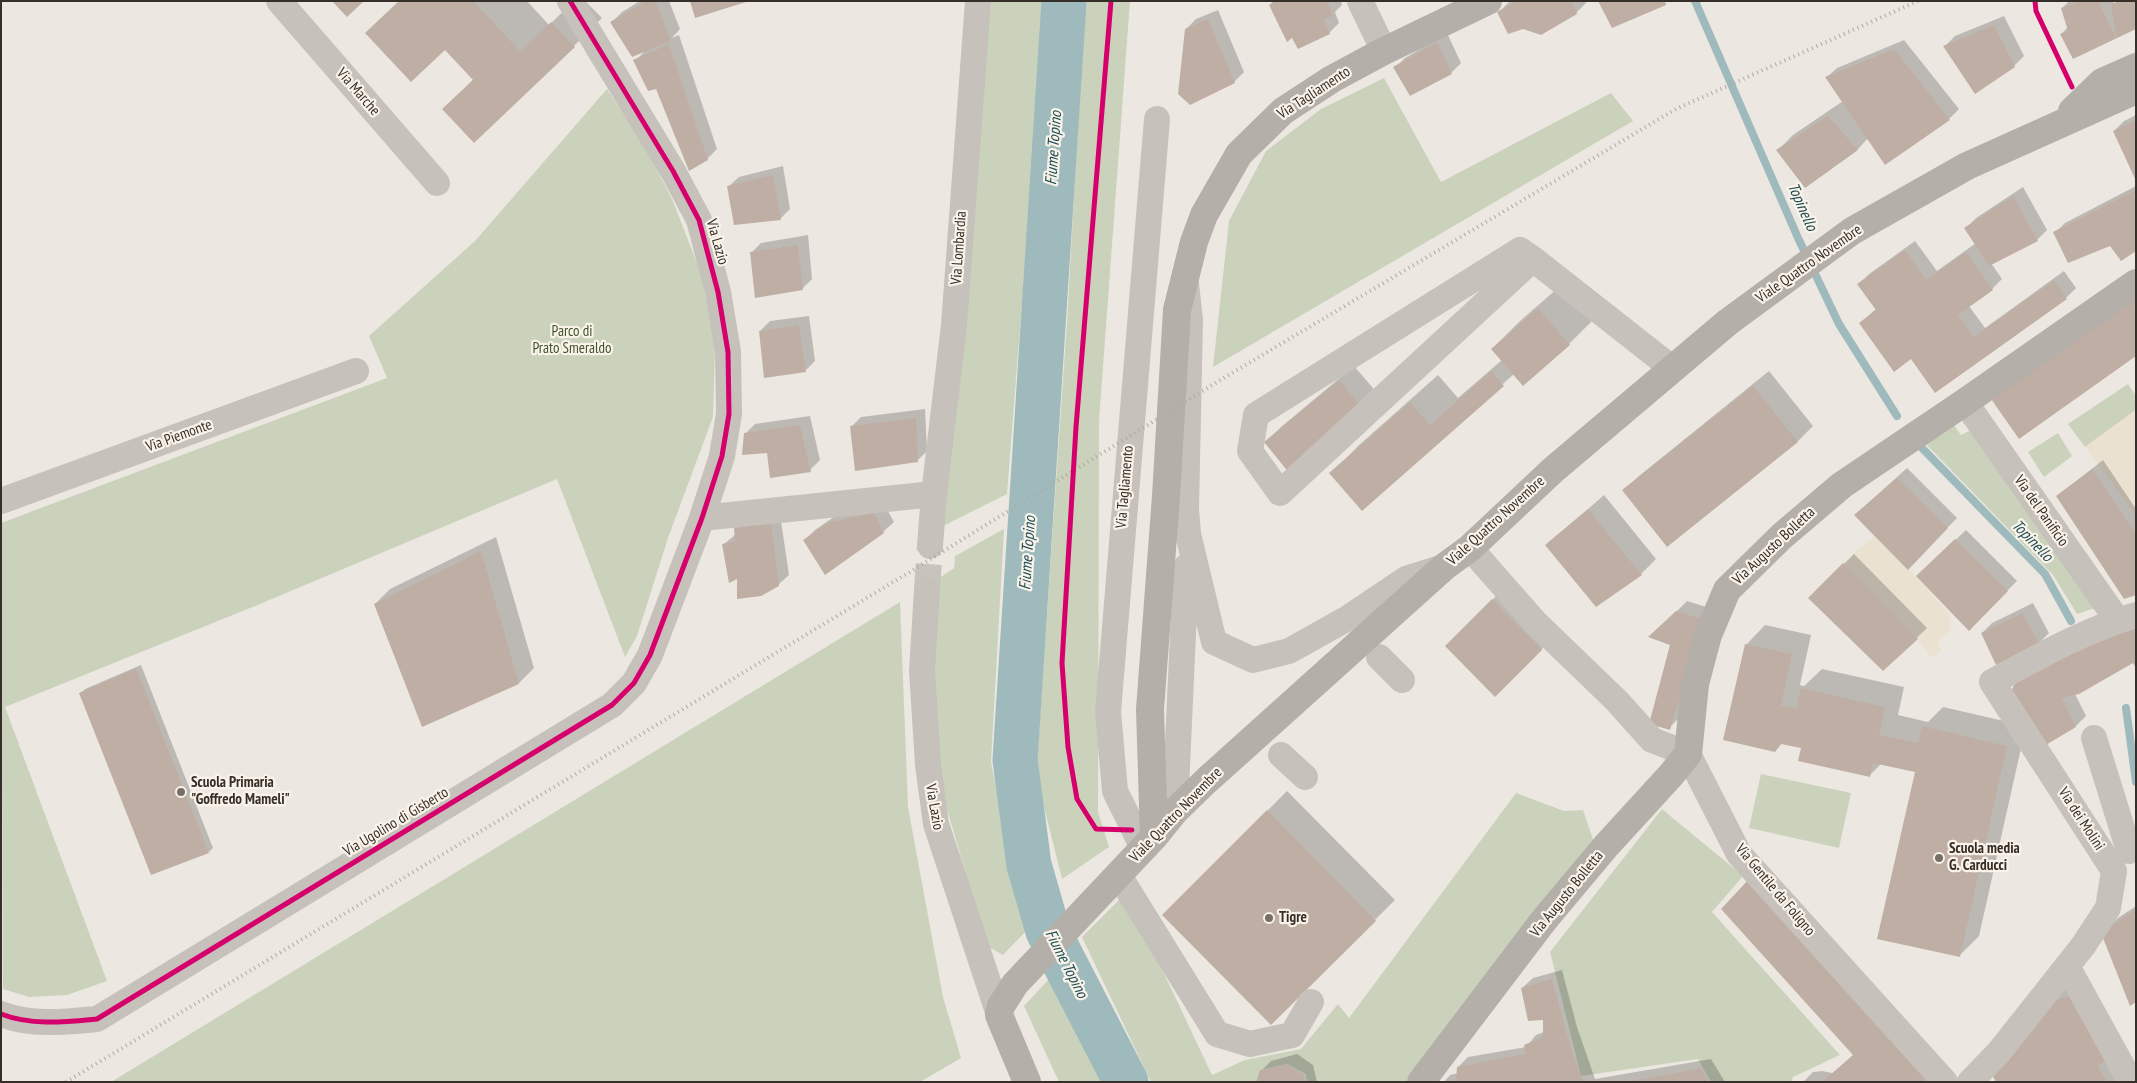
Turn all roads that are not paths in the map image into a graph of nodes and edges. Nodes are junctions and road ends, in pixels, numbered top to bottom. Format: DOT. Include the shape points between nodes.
graph roads {
  1 [pos="279,1"];
  2 [pos="570,1"];
  3 [pos="978,1"];
  4 [pos="1360,1"];
  5 [pos="1488,1"];
  6 [pos="1384,51"];
  7 [pos="2136,67"];
  8 [pos="2136,90"];
  9 [pos="1157,119"];
  10 [pos="2060,123"];
  11 [pos="436,183"];
  12 [pos="1533,259"];
  13 [pos="1186,276"];
  14 [pos="2136,283"];
  15 [pos="1673,368"];
  16 [pos="356,371"];
  17 [pos="1965,402"];
  18 [pos="934,494"];
  19 [pos="1,501"];
  20 [pos="702,518"];
  21 [pos="1188,534"];
  22 [pos="930,546"];
  23 [pos="1470,548"];
  24 [pos="1444,567"];
  25 [pos="927,590"];
  26 [pos="2127,618"];
  27 [pos="1379,657"];
  28 [pos="1402,680"];
  29 [pos="2094,738"];
  30 [pos="1688,754"];
  31 [pos="1281,755"];
  32 [pos="1304,777"];
  33 [pos="1175,811"];
  34 [pos="1148,843"];
  35 [pos="2126,855"];
  36 [pos="1118,874"];
  37 [pos="2067,966"];
  38 [pos="1311,1002"];
  39 [pos="1,1014"];
  40 [pos="999,1015"];
  41 [pos="1423,1081"];
  42 [pos="1027,1082"];
  43 [pos="1945,1082"];
  44 [pos="1970,1082"];
  45 [pos="2131,1082"];
  1 -- 11 [label="street, Via Marche"];
  2 -- 20 [label="street, Via Lazio" via="699,220 718,292 728,352 730,414 722,456"];
  3 -- 18 [label="street, Via Lombardia" via="954,325"];
  4 -- 6 [label="street"];
  5 -- 6 [label="main road, Via Tagliamento"];
  6 -- 13 [label="main road, Via Tagliamento" via="1332,78 1283,111 1239,154 1204,215"];
  7 -- 10 [label="main road" via="2102,82"];
  8 -- 10 [label="main road, Viale Quattro Novembre"];
  9 -- 34 [label="street, Via Tagliamento" via="1108,712 1115,791"];
  10 -- 15 [label="main road, Viale Quattro Novembre" via="1967,166 1852,231 1728,322"];
  12 -- 12 [label="street" via="1520,250 1256,415 1250,451 1280,493"];
  12 -- 15 [label="street"];
  13 -- 21 [label="street, Via Tagliamento" via="1190,320"];
  13 -- 34 [label="main road, Via Tagliamento" via="1177,310 1150,709"];
  14 -- 17 [label="main road, Via Augusto Bolletta"];
  15 -- 23 [label="main road, Viale Quattro Novembre" via="1553,470"];
  16 -- 19 [label="street, Via Piemonte"];
  17 -- 26 [label="street, Via del Panificio"];
  17 -- 30 [label="main road, Via Augusto Bolletta" via="1842,485 1782,536 1727,590 1708,635 1695,684"];
  18 -- 20 [label="street"];
  18 -- 22 [label="street"];
  20 -- 39 [label="street, Via Ugolino di Gisberto" via="650,655 634,683 612,705 97,1019 55,1022 17,1020"];
  21 -- 24 [label="street, Via Tagliamento" via="1214,642 1254,660 1289,651 1348,618 1406,579"];
  21 -- 33 [label="street"];
  23 -- 24 [label="main road, Viale Quattro Novembre"];
  23 -- 30 [label="street" via="1535,622 1603,687 1652,740"];
  24 -- 33 [label="main road, Viale Quattro Novembre"];
  25 -- 40 [label="street, Via Lazio" via="922,671 928,765 936,824"];
  26 -- 35 [label="street, Via dei Molini" via="2059,646 1992,682"];
  27 -- 28 [label="street"];
  29 -- 35 [label="street"];
  30 -- 41 [label="main road, Via Augusto Bolletta" via="1544,920"];
  30 -- 43 [label="street, Via Gentile da Foligno" via="1739,854"];
  31 -- 32 [label="street"];
  33 -- 34 [label="main road, Viale Quattro Novembre"];
  34 -- 36 [label="main road, Viale Quattro Novembre"];
  35 -- 37 [label="street" via="2108,908"];
  36 -- 38 [label="street" via="1217,1034 1250,1044 1292,1035"];
  36 -- 40 [label="main road, Viale Quattro Novembre" via="1015,984"];
  37 -- 44 [label="street" via="1999,1052"];
  37 -- 45 [label="street"];
  40 -- 42 [label="main road"];
}
